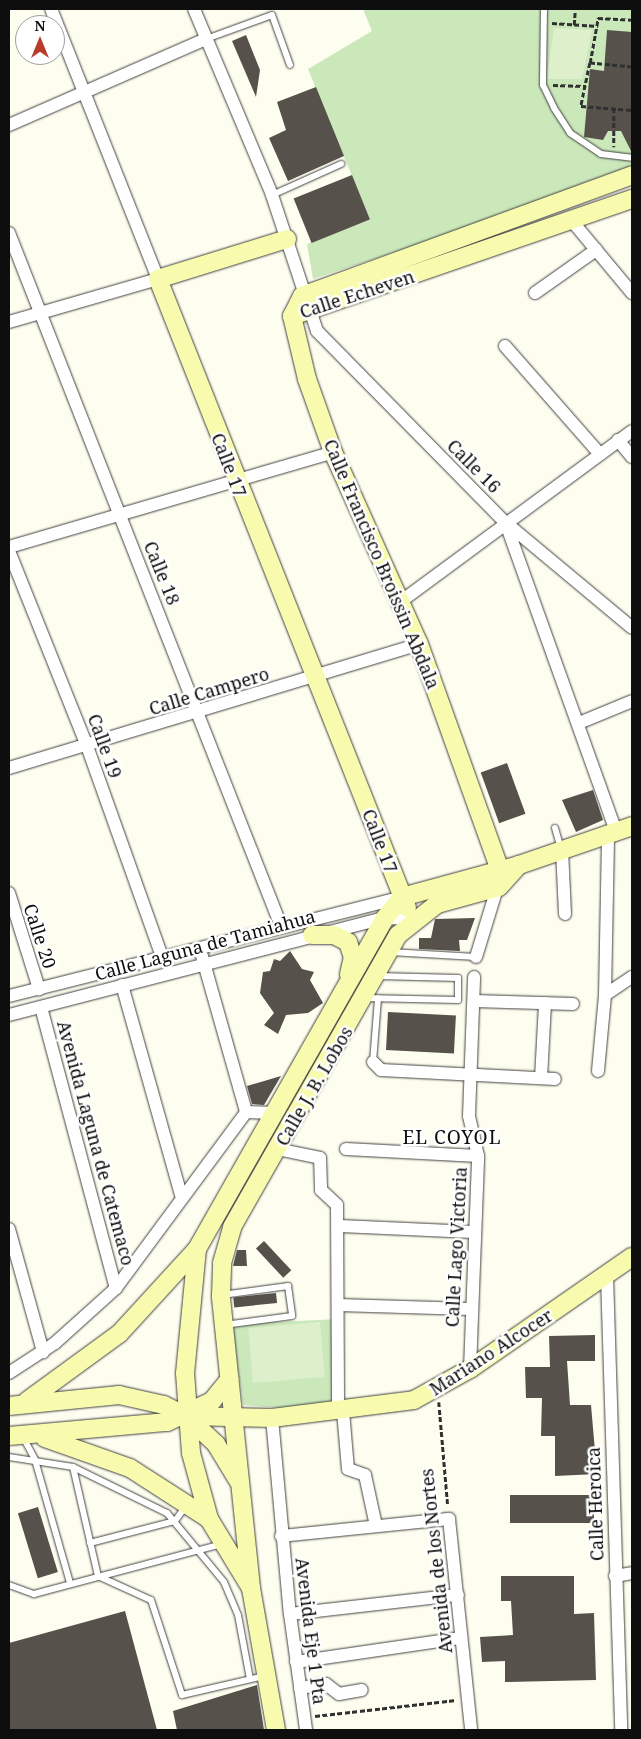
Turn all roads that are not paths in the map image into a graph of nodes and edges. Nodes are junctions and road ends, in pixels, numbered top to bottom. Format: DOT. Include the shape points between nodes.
graph roads {
  1 [pos="51,9"];
  2 [pos="194,9"];
  3 [pos="544,9"];
  4 [pos="206,39"];
  5 [pos="290,65"];
  6 [pos="84,90"];
  7 [pos="9,125"];
  8 [pos="632,158"];
  9 [pos="341,164"];
  10 [pos="632,175"];
  11 [pos="272,195"];
  12 [pos="632,199"];
  13 [pos="572,220"];
  14 [pos="9,233"];
  15 [pos="287,238"];
  16 [pos="429,250"];
  17 [pos="596,250"];
  18 [pos="436,268"];
  19 [pos="158,279"];
  20 [pos="535,293"];
  21 [pos="632,293"];
  22 [pos="300,308"];
  23 [pos="41,312"];
  24 [pos="9,322"];
  25 [pos="505,346"];
  26 [pos="632,431"];
  27 [pos="618,440"];
  28 [pos="333,452"];
  29 [pos="600,454"];
  30 [pos="632,457"];
  31 [pos="234,483"];
  32 [pos="120,516"];
  33 [pos="505,522"];
  34 [pos="9,549"];
  35 [pos="400,602"];
  36 [pos="632,628"];
  37 [pos="420,644"];
  38 [pos="317,676"];
  39 [pos="632,701"];
  40 [pos="200,712"];
  41 [pos="579,722"];
  42 [pos="88,746"];
  43 [pos="9,768"];
  44 [pos="556,828"];
  45 [pos="619,830"];
  46 [pos="562,850"];
  47 [pos="519,865"];
  48 [pos="499,867"];
  49 [pos="499,887"];
  50 [pos="9,893"];
  51 [pos="402,897"];
  52 [pos="565,914"];
  53 [pos="385,918"];
  54 [pos="412,919"];
  55 [pos="281,926"];
  56 [pos="312,935"];
  57 [pos="200,949"];
  58 [pos="389,952"];
  59 [pos="162,957"];
  60 [pos="476,957"];
  61 [pos="204,962"];
  62 [pos="376,976"];
  63 [pos="474,977"];
  64 [pos="632,977"];
  65 [pos="122,985"];
  66 [pos="39,988"];
  67 [pos="346,988"];
  68 [pos="605,995"];
  69 [pos="9,996"];
  70 [pos="371,998"];
  71 [pos="474,1001"];
  72 [pos="545,1003"];
  73 [pos="573,1004"];
  74 [pos="41,1006"];
  75 [pos="9,1015"];
  76 [pos="373,1062"];
  77 [pos="598,1071"];
  78 [pos="471,1076"];
  79 [pos="541,1078"];
  80 [pos="555,1079"];
  81 [pos="246,1112"];
  82 [pos="274,1113"];
  83 [pos="277,1149"];
  84 [pos="346,1149"];
  85 [pos="478,1156"];
  86 [pos="181,1195"];
  87 [pos="340,1226"];
  88 [pos="9,1229"];
  89 [pos="473,1232"];
  90 [pos="197,1249"];
  91 [pos="632,1257"];
  92 [pos="606,1276"];
  93 [pos="116,1288"];
  94 [pos="221,1296"];
  95 [pos="338,1305"];
  96 [pos="470,1309"];
  97 [pos="232,1324"];
  98 [pos="44,1352"];
  99 [pos="470,1369"];
  100 [pos="9,1373"];
  101 [pos="230,1379"];
  102 [pos="27,1401"];
  103 [pos="9,1406"];
  104 [pos="340,1412"];
  105 [pos="186,1416"];
  106 [pos="272,1418"];
  107 [pos="236,1419"];
  108 [pos="16,1436"];
  109 [pos="9,1457"];
  110 [pos="35,1460"];
  111 [pos="73,1467"];
  112 [pos="243,1492"];
  113 [pos="187,1505"];
  114 [pos="209,1519"];
  115 [pos="175,1521"];
  116 [pos="376,1526"];
  117 [pos="281,1536"];
  118 [pos="90,1543"];
  119 [pos="223,1543"];
  120 [pos="199,1551"];
  121 [pos="632,1574"];
  122 [pos="98,1576"];
  123 [pos="615,1576"];
  124 [pos="70,1583"];
  125 [pos="9,1586"];
  126 [pos="251,1588"];
  127 [pos="458,1595"];
  128 [pos="290,1614"];
  129 [pos="461,1638"];
  130 [pos="296,1662"];
  131 [pos="269,1675"];
  132 [pos="250,1678"];
  133 [pos="300,1688"];
  134 [pos="362,1690"];
  135 [pos="305,1724"];
  136 [pos="276,1730"];
  137 [pos="471,1730"];
  138 [pos="621,1730"];
  1 -- 6 [label="street, Calle 17"];
  2 -- 4 [label="street, Calle Francisco Broissin Abdala"];
  3 -- 8 [label="lane" via="543,85 570,132 600,154"];
  4 -- 5 [label="lane" via="272,15"];
  4 -- 6 [label="street"];
  4 -- 11 [label="street, Calle Francisco Broissin Abdala"];
  6 -- 7 [label="street"];
  6 -- 19 [label="street, Calle 17"];
  9 -- 11 [label="lane"];
  10 -- 16 [label="main road, Calle Echeven"];
  11 -- 15 [label="street, Calle Francisco Broissin Abdala"];
  12 -- 13 [label="main road, Calle Echeven"];
  13 -- 17 [label="street"];
  13 -- 18 [label="main road, Calle Echeven"];
  14 -- 23 [label="street, Calle 18"];
  15 -- 19 [label="main road"];
  15 -- 22 [label="street, Calle Francisco Broissin Abdala"];
  16 -- 18 [label="main road"];
  16 -- 22 [label="main road, Calle Echeven"];
  17 -- 20 [label="street"];
  17 -- 21 [label="street"];
  18 -- 22 [label="main road, Calle Echeven"];
  19 -- 23 [label="street"];
  19 -- 31 [label="main road, Calle 17"];
  22 -- 28 [label="main road, Calle Francisco Broissin Abdala" via="307,379"];
  22 -- 33 [label="street, Calle 16" via="335,353"];
  23 -- 24 [label="street"];
  23 -- 32 [label="street, Calle 18"];
  25 -- 29 [label="street"];
  26 -- 27 [label="street"];
  27 -- 29 [label="street"];
  27 -- 30 [label="street"];
  28 -- 31 [label="street"];
  28 -- 35 [label="main road, Calle Francisco Broissin Abdala"];
  29 -- 33 [label="street"];
  31 -- 32 [label="street"];
  31 -- 38 [label="main road, Calle 17"];
  32 -- 34 [label="street"];
  32 -- 40 [label="street, Calle 18"];
  33 -- 35 [label="street"];
  33 -- 36 [label="street, Calle 16"];
  33 -- 41 [label="street"];
  34 -- 42 [label="street, Calle 19"];
  35 -- 37 [label="main road, Calle Francisco Broissin Abdala"];
  37 -- 38 [label="street, Calle Campero"];
  37 -- 48 [label="main road, Calle Francisco Broissin Abdala"];
  38 -- 40 [label="street, Calle Campero"];
  38 -- 51 [label="main road, Calle 17"];
  39 -- 41 [label="street"];
  40 -- 42 [label="street, Calle Campero"];
  40 -- 55 [label="street, Calle 18"];
  41 -- 45 [label="street"];
  42 -- 43 [label="street, Calle Campero"];
  42 -- 59 [label="street, Calle 19"];
  44 -- 46 [label="lane"];
  45 -- 46 [label="main road"];
  45 -- 68 [label="street"];
  46 -- 47 [label="main road"];
  46 -- 52 [label="street"];
  47 -- 48 [label="main road"];
  47 -- 49 [label="main road"];
  48 -- 49 [label="street"];
  48 -- 51 [label="main road"];
  49 -- 54 [label="main road, Calle J. B. Lobos" via="437,904"];
  49 -- 60 [label="street"];
  50 -- 66 [label="street, Calle 20"];
  51 -- 53 [label="main road, Calle J. B. Lobos"];
  51 -- 54 [label="main road, Calle 17"];
  51 -- 55 [label="street, Calle Laguna de Tamiahua"];
  53 -- 54 [label="street, Calle Laguna de Tamiahua"];
  53 -- 56 [label="street, Calle Laguna de Tamiahua"];
  53 -- 67 [label="main road, Calle J. B. Lobos"];
  54 -- 58 [label="main road, Calle J. B. Lobos"];
  55 -- 57 [label="street, Calle Laguna de Tamiahua"];
  56 -- 61 [label="street, Calle Laguna de Tamiahua"];
  56 -- 67 [label="main road" via="334,935 348,942 352,957"];
  57 -- 59 [label="street, Calle Laguna de Tamiahua"];
  57 -- 61 [label="street"];
  58 -- 60 [label="lane"];
  58 -- 62 [label="main road, Calle J. B. Lobos"];
  59 -- 66 [label="street, Calle Laguna de Tamiahua"];
  61 -- 65 [label="street, Calle Laguna de Tamiahua"];
  61 -- 81 [label="street"];
  62 -- 70 [label="main road, Calle J. B. Lobos"];
  62 -- 70 [label="lane" via="458,978 458,1000"];
  63 -- 71 [label="street, Calle Lago Victoria"];
  64 -- 68 [label="street"];
  65 -- 74 [label="street, Calle Laguna de Tamiahua"];
  65 -- 86 [label="street"];
  66 -- 69 [label="street, Calle Laguna de Tamiahua"];
  67 -- 82 [label="main road, Calle J. B. Lobos"];
  68 -- 77 [label="street"];
  70 -- 76 [label="lane"];
  70 -- 83 [label="main road, Calle J. B. Lobos"];
  71 -- 72 [label="street"];
  71 -- 78 [label="street, Calle Lago Victoria"];
  72 -- 73 [label="street"];
  72 -- 79 [label="street"];
  74 -- 75 [label="street, Calle Laguna de Tamiahua"];
  74 -- 93 [label="street, Avenida Laguna de Catemaco"];
  76 -- 78 [label="street" via="381,1070"];
  78 -- 79 [label="street"];
  78 -- 85 [label="street, Calle Lago Victoria" via="469,1116"];
  79 -- 80 [label="street"];
  81 -- 82 [label="street"];
  81 -- 86 [label="street"];
  82 -- 90 [label="main road, Calle J. B. Lobos"];
  83 -- 87 [label="street" via="320,1158 322,1190 337,1205"];
  83 -- 94 [label="main road, Calle J. B. Lobos" via="232,1227 222,1263"];
  84 -- 85 [label="street"];
  85 -- 89 [label="street, Calle Lago Victoria"];
  86 -- 93 [label="street"];
  87 -- 89 [label="street"];
  87 -- 95 [label="street"];
  88 -- 98 [label="street"];
  89 -- 96 [label="street, Calle Lago Victoria"];
  90 -- 102 [label="main road" via="118,1334"];
  90 -- 105 [label="main road" via="185,1373"];
  91 -- 92 [label="main road, Mariano Alcocer"];
  92 -- 99 [label="main road, Mariano Alcocer"];
  92 -- 123 [label="street, Calle Heroica"];
  93 -- 98 [label="street"];
  94 -- 97 [label="lane" via="288,1286 292,1316"];
  94 -- 101 [label="main road, Calle J. B. Lobos"];
  95 -- 96 [label="street"];
  95 -- 104 [label="street"];
  96 -- 99 [label="street, Calle Lago Victoria"];
  98 -- 100 [label="street"];
  99 -- 104 [label="main road, Mariano Alcocer" via="414,1400"];
  101 -- 105 [label="main road" via="212,1401"];
  101 -- 107 [label="main road, Calle J. B. Lobos"];
  102 -- 103 [label="main road"];
  102 -- 105 [label="main road" via="119,1394 142,1397"];
  104 -- 106 [label="main road, Mariano Alcocer"];
  104 -- 116 [label="street" via="348,1469 365,1475"];
  105 -- 107 [label="main road, Mariano Alcocer"];
  105 -- 108 [label="main road" via="166,1422"];
  105 -- 112 [label="main road" via="216,1444"];
  105 -- 114 [label="main road"];
  106 -- 107 [label="main road, Mariano Alcocer"];
  106 -- 117 [label="street, Avenida Eje 1 Pta"];
  107 -- 112 [label="main road, Calle J. B. Lobos"];
  108 -- 110 [label="lane"];
  108 -- 113 [label="main road" via="99,1454 130,1468"];
  109 -- 110 [label="lane"];
  110 -- 111 [label="lane"];
  110 -- 124 [label="lane"];
  111 -- 115 [label="lane" via="137,1496"];
  111 -- 118 [label="lane"];
  112 -- 126 [label="main road, Calle J. B. Lobos"];
  113 -- 114 [label="main road"];
  113 -- 115 [label="lane"];
  114 -- 119 [label="main road"];
  115 -- 118 [label="lane"];
  115 -- 120 [label="lane"];
  116 -- 117 [label="street"];
  116 -- 127 [label="street, Avenida de los Nortes" via="449,1519"];
  117 -- 128 [label="street, Avenida Eje 1 Pta"];
  118 -- 122 [label="lane"];
  119 -- 120 [label="lane"];
  119 -- 126 [label="main road"];
  120 -- 122 [label="lane"];
  120 -- 132 [label="lane" via="224,1582 238,1615"];
  121 -- 123 [label="street"];
  122 -- 124 [label="lane"];
  122 -- 132 [label="lane" via="152,1600 182,1695"];
  123 -- 138 [label="street, Calle Heroica"];
  124 -- 125 [label="lane" via="34,1594"];
  126 -- 131 [label="main road"];
  127 -- 128 [label="street"];
  127 -- 129 [label="street, Avenida de los Nortes"];
  128 -- 130 [label="street, Avenida Eje 1 Pta"];
  129 -- 130 [label="street"];
  129 -- 137 [label="street, Avenida de los Nortes"];
  130 -- 133 [label="street, Avenida Eje 1 Pta"];
  131 -- 132 [label="lane"];
  131 -- 136 [label="main road"];
  133 -- 134 [label="street" via="326,1684 339,1694"];
  133 -- 135 [label="street, Avenida Eje 1 Pta"];
}
